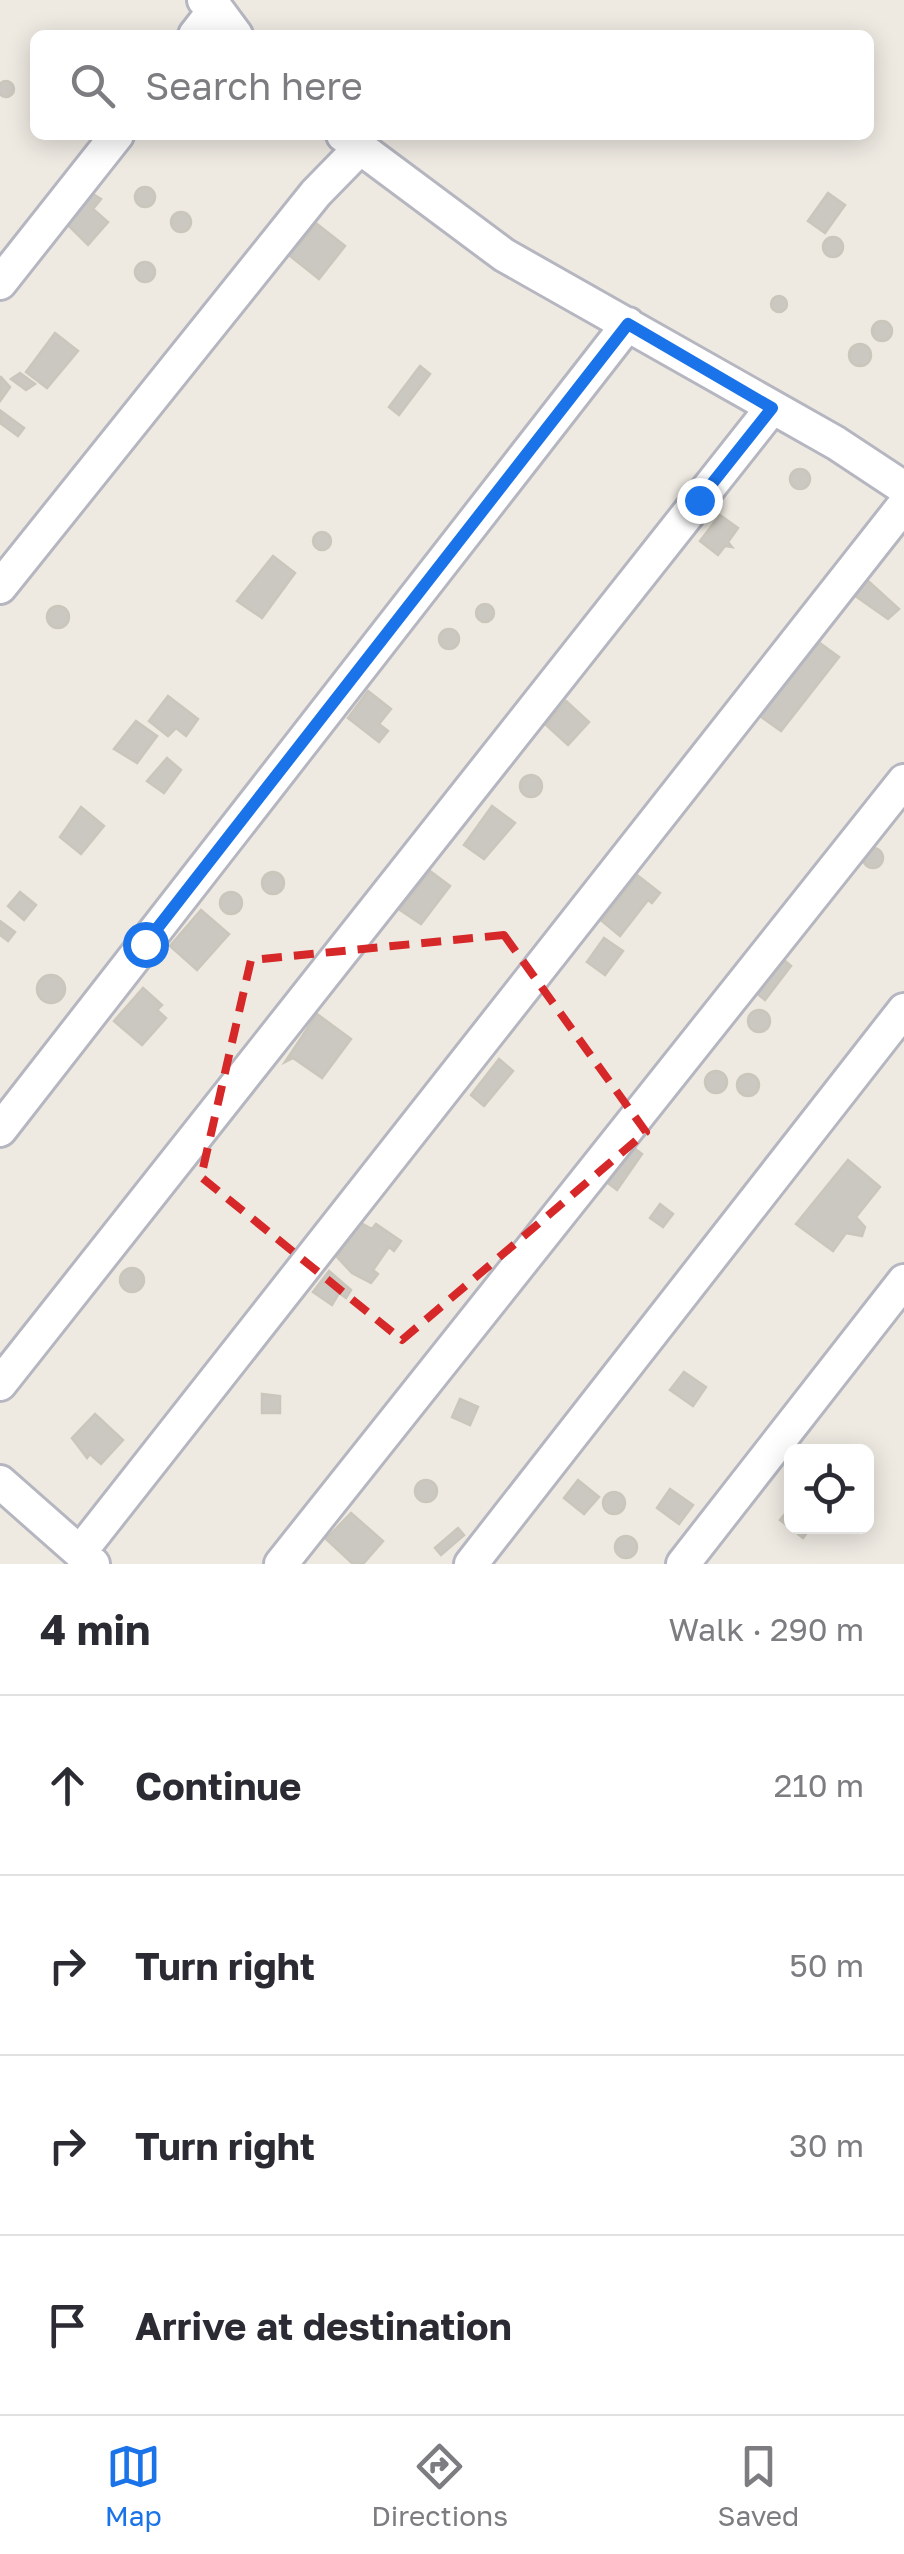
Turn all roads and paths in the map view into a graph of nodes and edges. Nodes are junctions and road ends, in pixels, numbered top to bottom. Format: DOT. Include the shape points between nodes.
graph roads {
  1 [pos="210,4"];
  2 [pos="197,30"];
  3 [pos="232,30"];
  4 [pos="112,140"];
  5 [pos="351,142"];
  6 [pos="0,283"];
  7 [pos="628,324"];
  8 [pos="772,408"];
  9 [pos="904,488"];
  10 [pos="904,504"];
  11 [pos="0,587"];
  12 [pos="904,780"];
  13 [pos="904,1010"];
  14 [pos="0,1130"];
  15 [pos="904,1281"];
  16 [pos="0,1384"];
  17 [pos="0,1482"];
  18 [pos="86,1558"];
  19 [pos="281,1564"];
  20 [pos="471,1564"];
  21 [pos="683,1564"];
  1 -- 2 [label="street"];
  1 -- 3 [label="street"];
  4 -- 6 [label="street"];
  5 -- 7 [label="street" via="504,256"];
  5 -- 11 [label="street"];
  7 -- 8 [label="street"];
  7 -- 14 [label="street"];
  8 -- 9 [label="street"];
  8 -- 16 [label="street"];
  10 -- 18 [label="street"];
  12 -- 19 [label="street"];
  13 -- 20 [label="street"];
  15 -- 21 [label="street"];
  17 -- 18 [label="street"];
}
